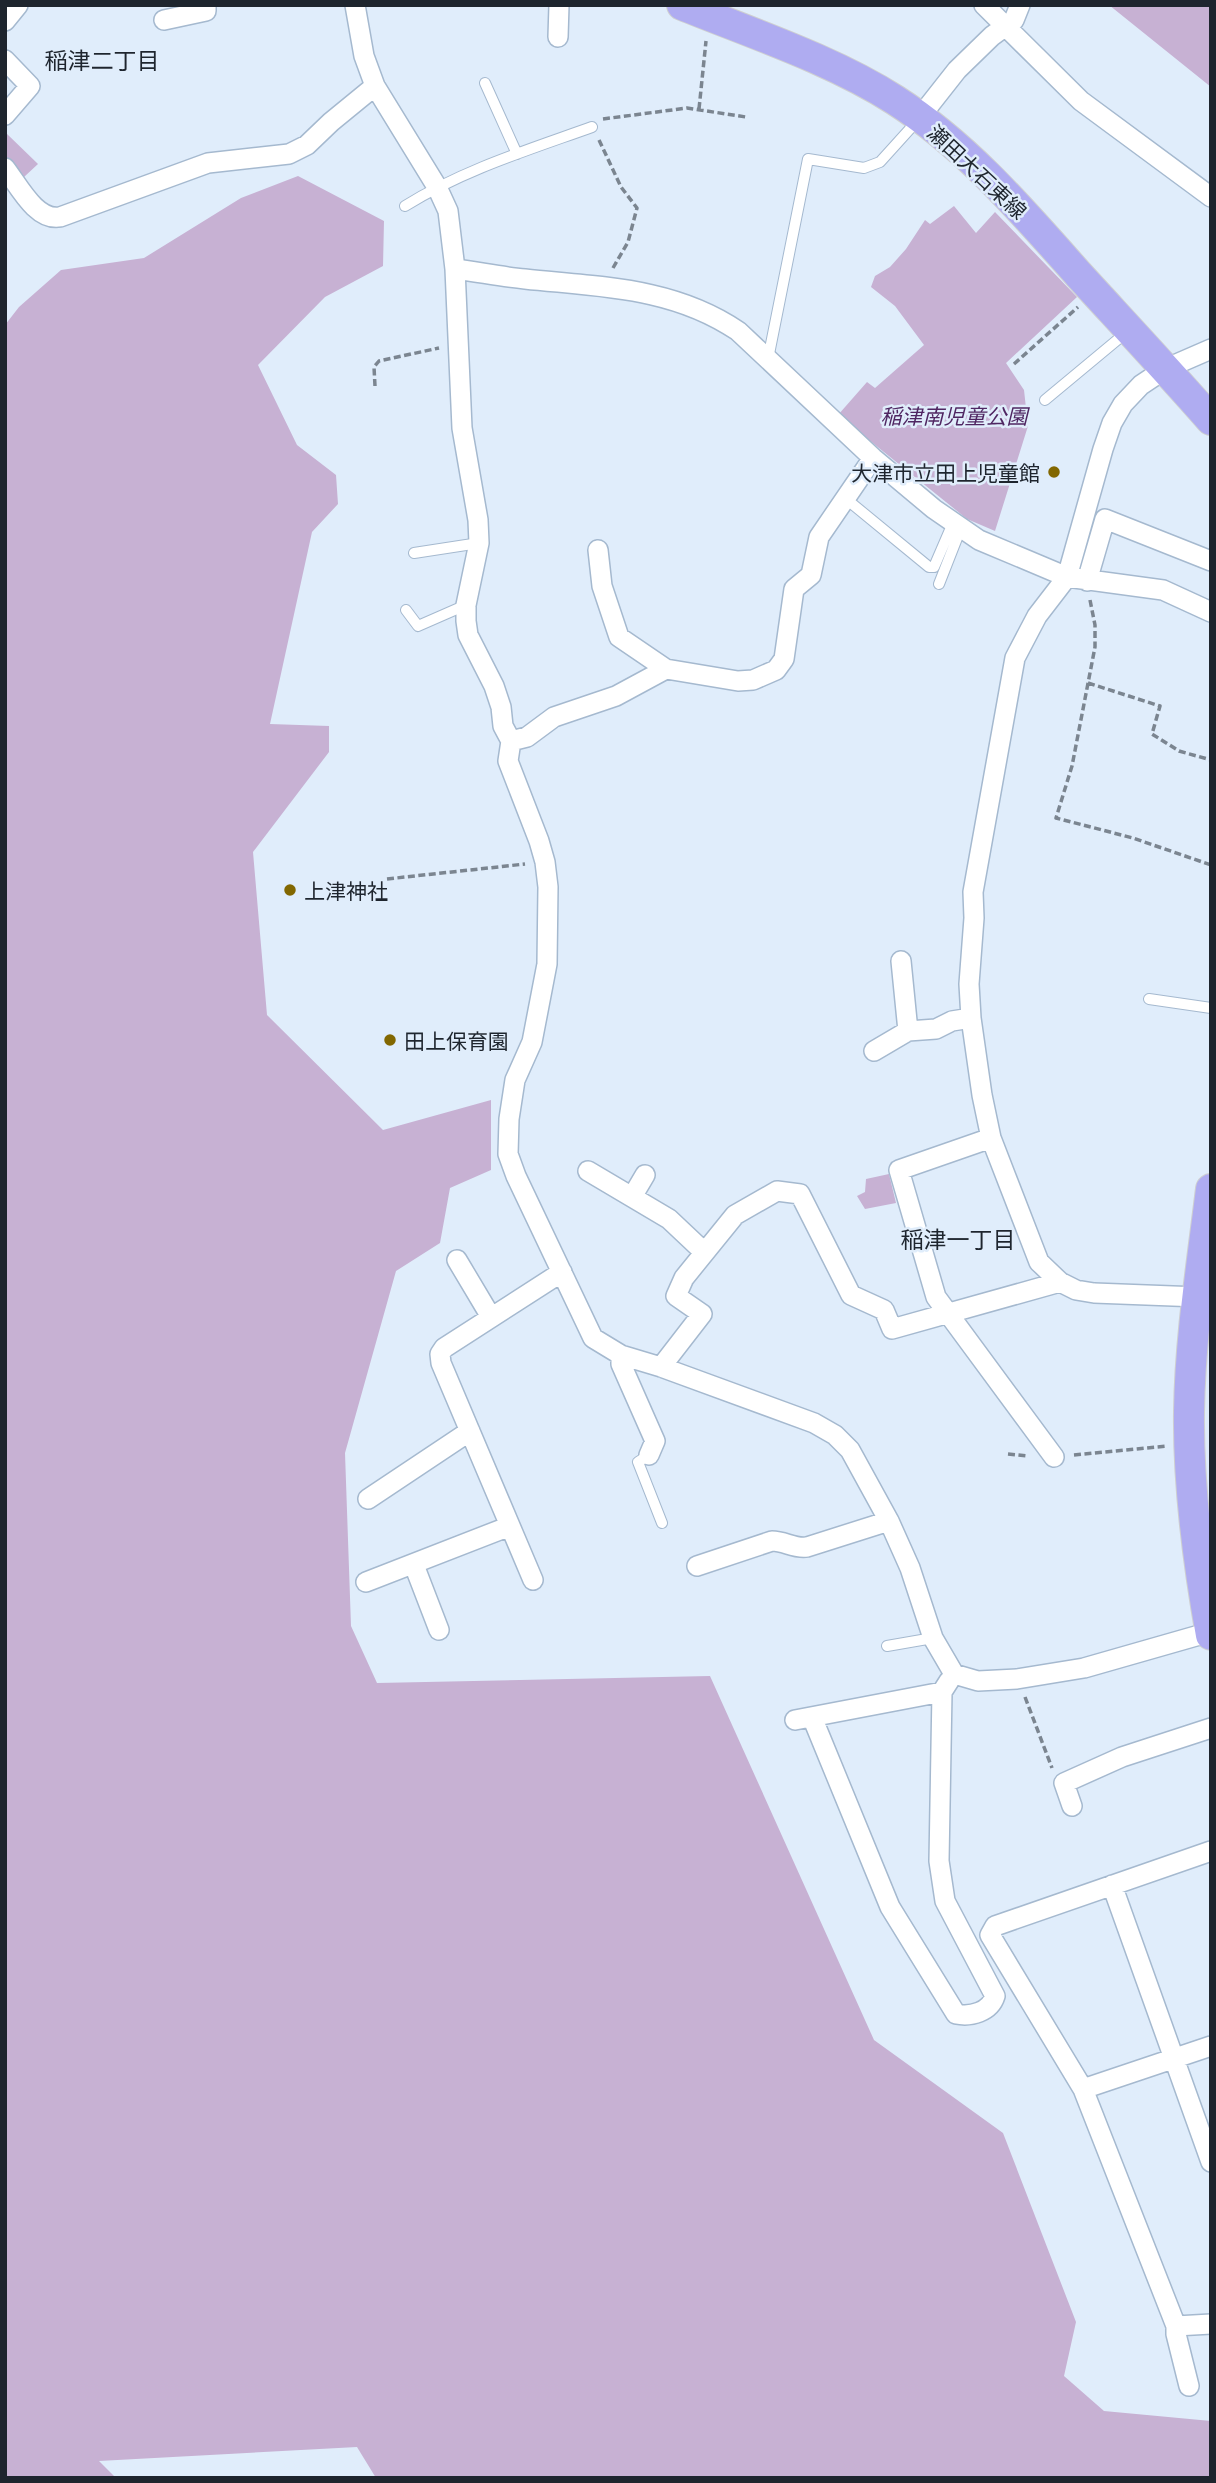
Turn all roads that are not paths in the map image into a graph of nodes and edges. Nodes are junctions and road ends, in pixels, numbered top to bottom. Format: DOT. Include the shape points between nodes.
graph roads {
  1 [pos="19,5"];
  2 [pos="206,5"];
  3 [pos="355,5"];
  4 [pos="559,5"];
  5 [pos="984,5"];
  6 [pos="1020,5"];
  7 [pos="695,10"];
  8 [pos="164,20"];
  9 [pos="5,21"];
  10 [pos="1006,27"];
  11 [pos="558,37"];
  12 [pos="5,60"];
  13 [pos="485,83"];
  14 [pos="375,86"];
  15 [pos="5,115"];
  16 [pos="920,117"];
  17 [pos="592,127"];
  18 [pos="517,154"];
  19 [pos="5,169"];
  20 [pos="437,187"];
  21 [pos="1211,197"];
  22 [pos="405,206"];
  23 [pos="455,269"];
  24 [pos="1129,330"];
  25 [pos="1211,348"];
  26 [pos="768,360"];
  27 [pos="1165,369"];
  28 [pos="1045,400"];
  29 [pos="1211,420"];
  30 [pos="873,458"];
  31 [pos="845,498"];
  32 [pos="957,526"];
  33 [pos="479,543"];
  34 [pos="598,550"];
  35 [pos="414,553"];
  36 [pos="1211,561"];
  37 [pos="1067,577"];
  38 [pos="1087,581"];
  39 [pos="939,584"];
  40 [pos="466,606"];
  41 [pos="406,610"];
  42 [pos="1211,612"];
  43 [pos="667,669"];
  44 [pos="511,741"];
  45 [pos="901,961"];
  46 [pos="1149,999"];
  47 [pos="1211,1008"];
  48 [pos="971,1018"];
  49 [pos="908,1031"];
  50 [pos="874,1051"];
  51 [pos="990,1139"];
  52 [pos="588,1171"];
  53 [pos="645,1175"];
  54 [pos="1211,1189"];
  55 [pos="632,1197"];
  56 [pos="704,1252"];
  57 [pos="457,1260"];
  58 [pos="562,1272"];
  59 [pos="1060,1282"];
  60 [pos="1199,1297"];
  61 [pos="949,1313"];
  62 [pos="491,1317"];
  63 [pos="621,1355"];
  64 [pos="661,1367"];
  65 [pos="470,1432"];
  66 [pos="649,1455"];
  67 [pos="1054,1457"];
  68 [pos="368,1499"];
  69 [pos="889,1521"];
  70 [pos="662,1523"];
  71 [pos="510,1526"];
  72 [pos="414,1565"];
  73 [pos="697,1566"];
  74 [pos="533,1580"];
  75 [pos="366,1582"];
  76 [pos="439,1630"];
  77 [pos="1210,1634"];
  78 [pos="933,1638"];
  79 [pos="887,1646"];
  80 [pos="954,1674"];
  81 [pos="942,1692"];
  82 [pos="1211,1728"];
  83 [pos="1072,1806"];
  84 [pos="1211,1851"];
  85 [pos="1112,1885"];
  86 [pos="1211,2046"];
  87 [pos="1174,2058"];
  88 [pos="1083,2089"];
  89 [pos="1211,2162"];
  90 [pos="1211,2324"];
  91 [pos="1176,2326"];
  92 [pos="1189,2386"];
  1 -- 9 [label="street"];
  2 -- 8 [label="street" via="206,11"];
  3 -- 14 [label="street"];
  4 -- 11 [label="street"];
  5 -- 10 [label="street"];
  6 -- 10 [label="street"];
  7 -- 16 [label="main road, 瀬田大石東線" via="852,77"];
  10 -- 16 [label="street" via="957,70"];
  10 -- 21 [label="street" via="1081,101"];
  12 -- 15 [label="street" via="30,86"];
  13 -- 18 [label="lane"];
  14 -- 19 [label="street" via="307,145 289,154 208,163 60,217 41,214"];
  14 -- 20 [label="street"];
  16 -- 24 [label="main road, 瀬田大石東線" via="1019,208"];
  16 -- 26 [label="lane" via="880,162 864,168 807,159"];
  17 -- 18 [label="lane"];
  18 -- 20 [label="lane"];
  20 -- 22 [label="lane"];
  20 -- 23 [label="street" via="448,211"];
  23 -- 26 [label="street" via="610,287 688,303 717,316"];
  23 -- 33 [label="street" via="462,428"];
  24 -- 27 [label="main road, 瀬田大石東線"];
  24 -- 28 [label="lane"];
  25 -- 27 [label="street"];
  26 -- 30 [label="street"];
  27 -- 29 [label="main road, 瀬田大石東線"];
  27 -- 37 [label="street" via="1141,385 1112,423"];
  30 -- 31 [label="street"];
  30 -- 32 [label="street"];
  31 -- 32 [label="lane" via="929,567 934,567"];
  31 -- 43 [label="street" via="819,537 811,575 794,589 784,659 776,670 738,681"];
  32 -- 37 [label="street"];
  32 -- 39 [label="lane"];
  33 -- 35 [label="lane"];
  33 -- 40 [label="street"];
  34 -- 43 [label="street" via="602,586 619,637"];
  36 -- 38 [label="street" via="1105,519"];
  37 -- 38 [label="street"];
  37 -- 48 [label="street" via="1037,616 1016,658 973,892"];
  38 -- 42 [label="street" via="1163,590"];
  40 -- 41 [label="lane" via="418,626"];
  40 -- 44 [label="street" via="468,635 494,686"];
  43 -- 44 [label="street" via="616,696 554,717 527,737"];
  44 -- 58 [label="street" via="508,761 539,841 548,887 547,964 532,1042 515,1080 508,1153"];
  45 -- 49 [label="street"];
  46 -- 47 [label="lane"];
  48 -- 49 [label="street" via="936,1029"];
  48 -- 51 [label="street"];
  49 -- 50 [label="street"];
  51 -- 59 [label="street" via="1039,1262"];
  51 -- 61 [label="street" via="899,1170 936,1297"];
  52 -- 55 [label="street"];
  53 -- 55 [label="street"];
  54 -- 60 [label="main road"];
  55 -- 56 [label="street" via="669,1219"];
  56 -- 61 [label="street" via="735,1215 777,1191 800,1194 851,1294 884,1310 892,1329"];
  56 -- 64 [label="street" via="676,1296 702,1314"];
  57 -- 62 [label="street"];
  58 -- 62 [label="street"];
  58 -- 63 [label="street" via="593,1338"];
  59 -- 60 [label="street" via="1094,1293"];
  59 -- 61 [label="street"];
  60 -- 77 [label="main road" via="1190,1444"];
  61 -- 67 [label="street"];
  62 -- 65 [label="street" via="440,1354"];
  63 -- 64 [label="street"];
  63 -- 66 [label="street" via="654,1441"];
  64 -- 69 [label="street" via="814,1423 835,1435 850,1450"];
  65 -- 68 [label="street"];
  65 -- 71 [label="street"];
  66 -- 70 [label="lane" via="638,1462"];
  69 -- 73 [label="street" via="797,1549 772,1541"];
  69 -- 78 [label="street"];
  71 -- 72 [label="street"];
  71 -- 74 [label="street"];
  72 -- 75 [label="street"];
  72 -- 76 [label="street"];
  77 -- 80 [label="street" via="1084,1668 1017,1679 978,1681"];
  78 -- 79 [label="lane"];
  78 -- 80 [label="street"];
  80 -- 81 [label="street"];
  81 -- 81 [label="street" via="804,1718 890,1907 956,2014 969,2016 991,2005 995,1996 945,1901 939,1861"];
  82 -- 83 [label="street" via="1122,1757 1064,1783"];
  84 -- 85 [label="street"];
  85 -- 87 [label="street"];
  85 -- 88 [label="street" via="995,1926 990,1936"];
  86 -- 87 [label="street"];
  87 -- 88 [label="street"];
  87 -- 89 [label="street"];
  88 -- 91 [label="street"];
  90 -- 91 [label="street"];
  91 -- 92 [label="street"];
}
